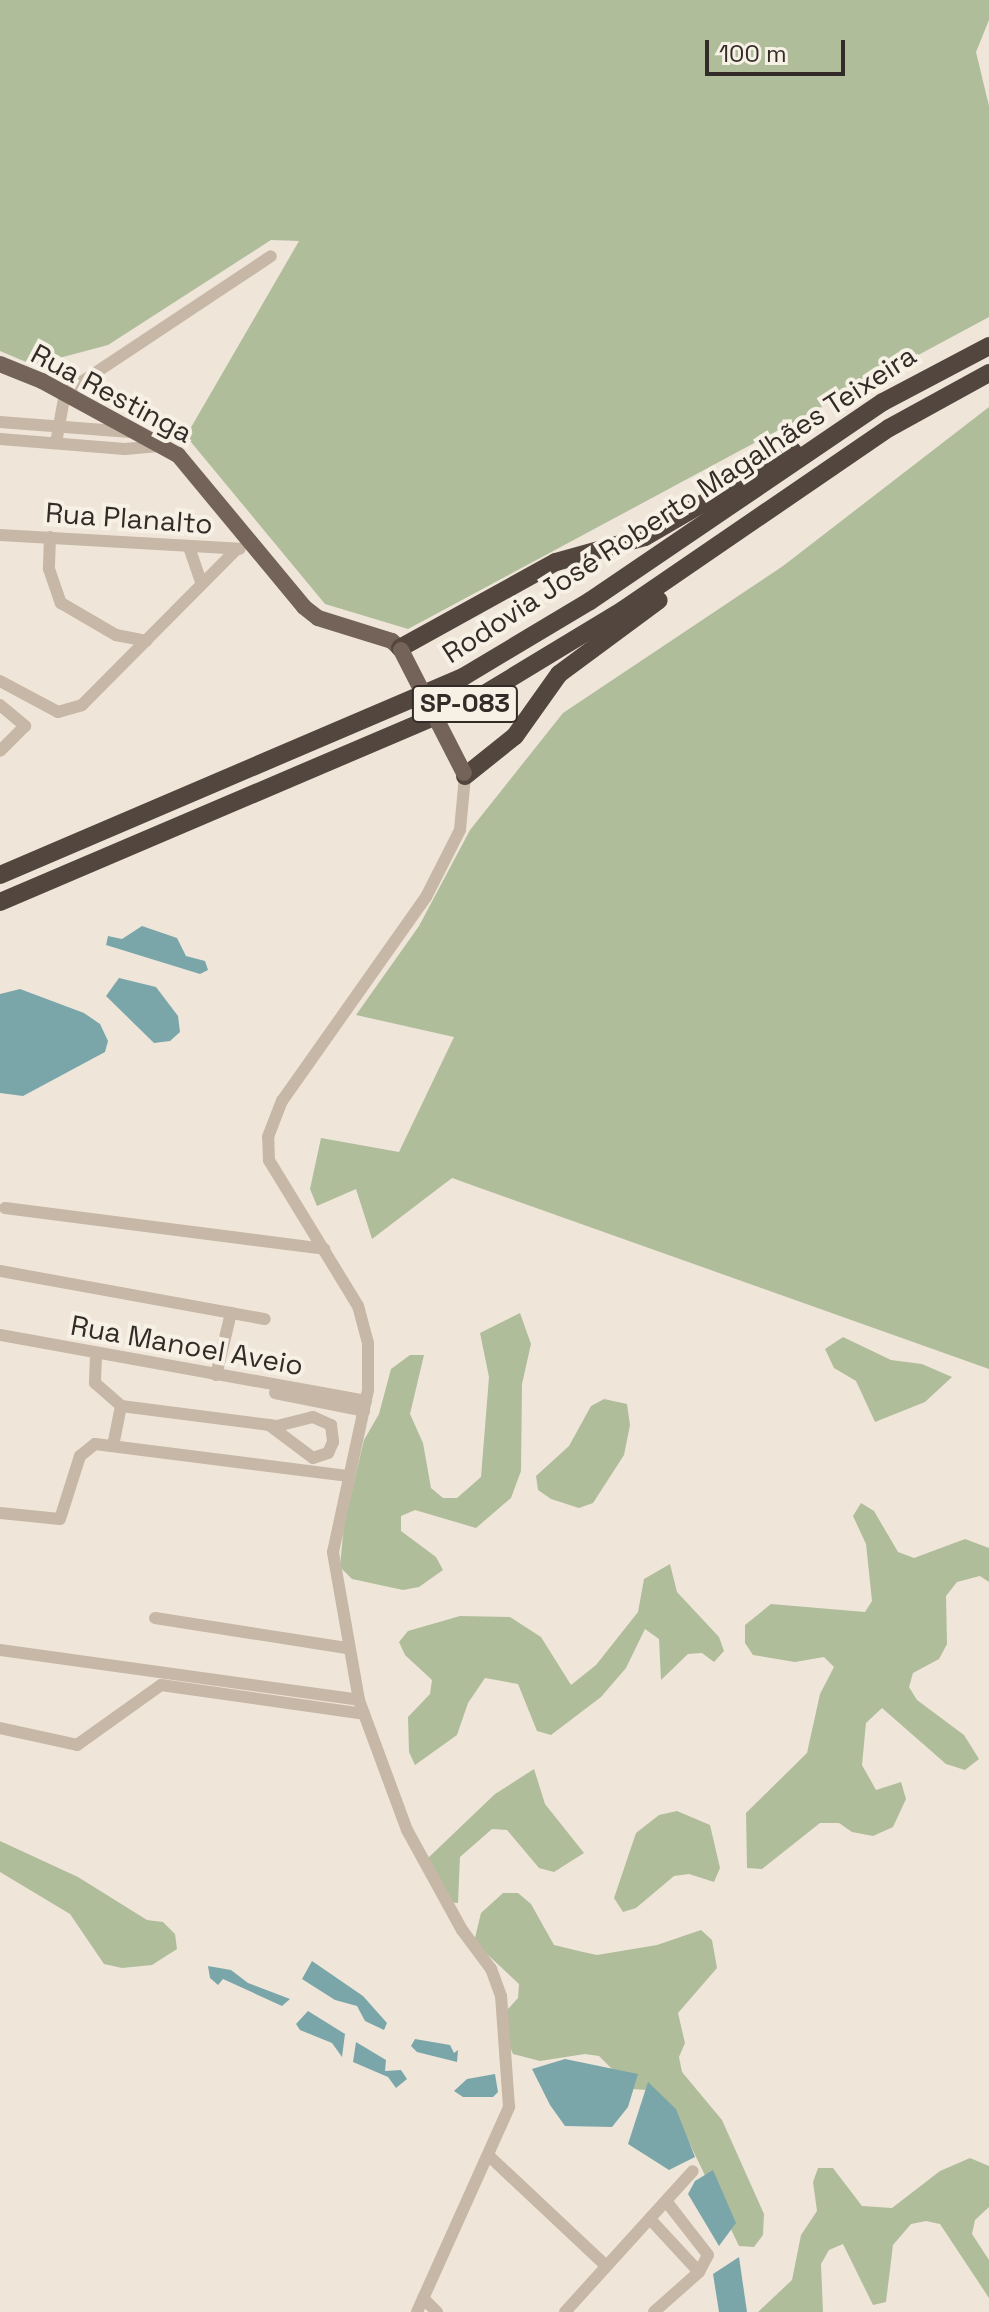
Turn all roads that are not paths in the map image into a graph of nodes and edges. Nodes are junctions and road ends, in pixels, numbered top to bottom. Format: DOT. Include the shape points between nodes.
graph roads {
  1 [pos="271,256"];
  2 [pos="989,346"];
  3 [pos="0,364"];
  4 [pos="986,375"];
  5 [pos="65,393"];
  6 [pos="883,402"];
  7 [pos="0,422"];
  8 [pos="59,425"];
  9 [pos="142,432"];
  10 [pos="0,439"];
  11 [pos="56,443"];
  12 [pos="162,446"];
  13 [pos="794,494"];
  14 [pos="0,535"];
  15 [pos="50,537"];
  16 [pos="189,547"];
  17 [pos="237,549"];
  18 [pos="254,549"];
  19 [pos="201,582"];
  20 [pos="146,641"];
  21 [pos="400,649"];
  22 [pos="0,681"];
  23 [pos="0,705"];
  24 [pos="0,751"];
  25 [pos="465,775"];
  26 [pos="0,875"];
  27 [pos="0,902"];
  28 [pos="5,1208"];
  29 [pos="324,1249"];
  30 [pos="0,1271"];
  31 [pos="231,1313"];
  32 [pos="265,1319"];
  33 [pos="0,1335"];
  34 [pos="95,1358"];
  35 [pos="216,1375"];
  36 [pos="121,1406"];
  37 [pos="365,1406"];
  38 [pos="269,1425"];
  39 [pos="113,1446"];
  40 [pos="349,1476"];
  41 [pos="0,1513"];
  42 [pos="155,1618"];
  43 [pos="347,1648"];
  44 [pos="0,1650"];
  45 [pos="359,1700"];
  46 [pos="364,1714"];
  47 [pos="0,1728"];
  48 [pos="488,2155"];
  49 [pos="693,2171"];
  50 [pos="666,2201"];
  51 [pos="650,2219"];
  52 [pos="606,2266"];
  53 [pos="699,2272"];
  54 [pos="423,2298"];
  55 [pos="417,2312"];
  56 [pos="437,2312"];
  57 [pos="565,2312"];
  58 [pos="654,2312"];
  1 -- 5 [label="street"];
  2 -- 6 [label="highway, Rodovia José Roberto Magalhães Teixeira / SP-083"];
  3 -- 5 [label="main road, Rua Restinga"];
  4 -- 13 [label="highway, Rodovia José Roberto Magalhães Teixeira / SP-083" via="889,428"];
  5 -- 8 [label="street"];
  5 -- 9 [label="main road, Rua Restinga"];
  6 -- 21 [label="highway" via="645,537 556,562"];
  6 -- 26 [label="highway, Rodovia José Roberto Magalhães Teixeira / SP-083" via="577,609 463,677"];
  7 -- 8 [label="street"];
  8 -- 9 [label="street"];
  8 -- 11 [label="street"];
  9 -- 12 [label="main road, Rua Restinga"];
  10 -- 11 [label="street"];
  11 -- 12 [label="street" via="125,449"];
  12 -- 18 [label="main road, Rua Restinga" via="188,463"];
  13 -- 25 [label="highway" via="559,674 515,736"];
  13 -- 27 [label="highway, Rodovia José Roberto Magalhães Teixeira / SP-083" via="623,610 476,699"];
  14 -- 15 [label="street, Rua Planalto"];
  15 -- 16 [label="street, Rua Planalto"];
  15 -- 20 [label="street" via="49,569 61,603 116,635"];
  16 -- 17 [label="street, Rua Planalto"];
  16 -- 19 [label="street"];
  17 -- 18 [label="street, Rua Planalto"];
  17 -- 19 [label="street"];
  18 -- 21 [label="main road, Rua Restinga" via="318,618"];
  19 -- 20 [label="street"];
  20 -- 22 [label="street" via="82,705 58,712"];
  21 -- 25 [label="main road, bridge"];
  23 -- 24 [label="street" via="25,726"];
  25 -- 29 [label="street" via="460,830 426,897 282,1101 268,1137 269,1160"];
  28 -- 29 [label="street"];
  29 -- 37 [label="street" via="364,1322 370,1371"];
  30 -- 31 [label="street, Rua Manoel Aveio"];
  31 -- 32 [label="street, Rua Manoel Aveio"];
  31 -- 35 [label="street"];
  33 -- 34 [label="street, Rua Manoel Aveio"];
  34 -- 35 [label="street, Rua Manoel Aveio"];
  34 -- 36 [label="street" via="95,1383"];
  34 -- 37 [label="street"];
  35 -- 37 [label="street, Rua Manoel Aveio"];
  36 -- 38 [label="street"];
  36 -- 39 [label="street"];
  37 -- 40 [label="street"];
  38 -- 38 [label="street" via="313,1417 331,1425 334,1437 328,1453 313,1458"];
  39 -- 40 [label="street"];
  39 -- 41 [label="street" via="92,1445 84,1451 60,1519"];
  40 -- 43 [label="street" via="333,1552"];
  42 -- 43 [label="street"];
  43 -- 45 [label="street"];
  44 -- 45 [label="street"];
  45 -- 46 [label="street"];
  46 -- 47 [label="street" via="161,1685 77,1745"];
  46 -- 48 [label="street" via="390,1793 432,1881 497,1980 511,2096"];
  48 -- 52 [label="street"];
  48 -- 54 [label="street"];
  49 -- 50 [label="street"];
  50 -- 51 [label="street"];
  50 -- 53 [label="street" via="708,2255"];
  51 -- 52 [label="street"];
  51 -- 53 [label="street"];
  52 -- 57 [label="street"];
  53 -- 58 [label="street"];
  54 -- 55 [label="street"];
  54 -- 56 [label="street"];
}
